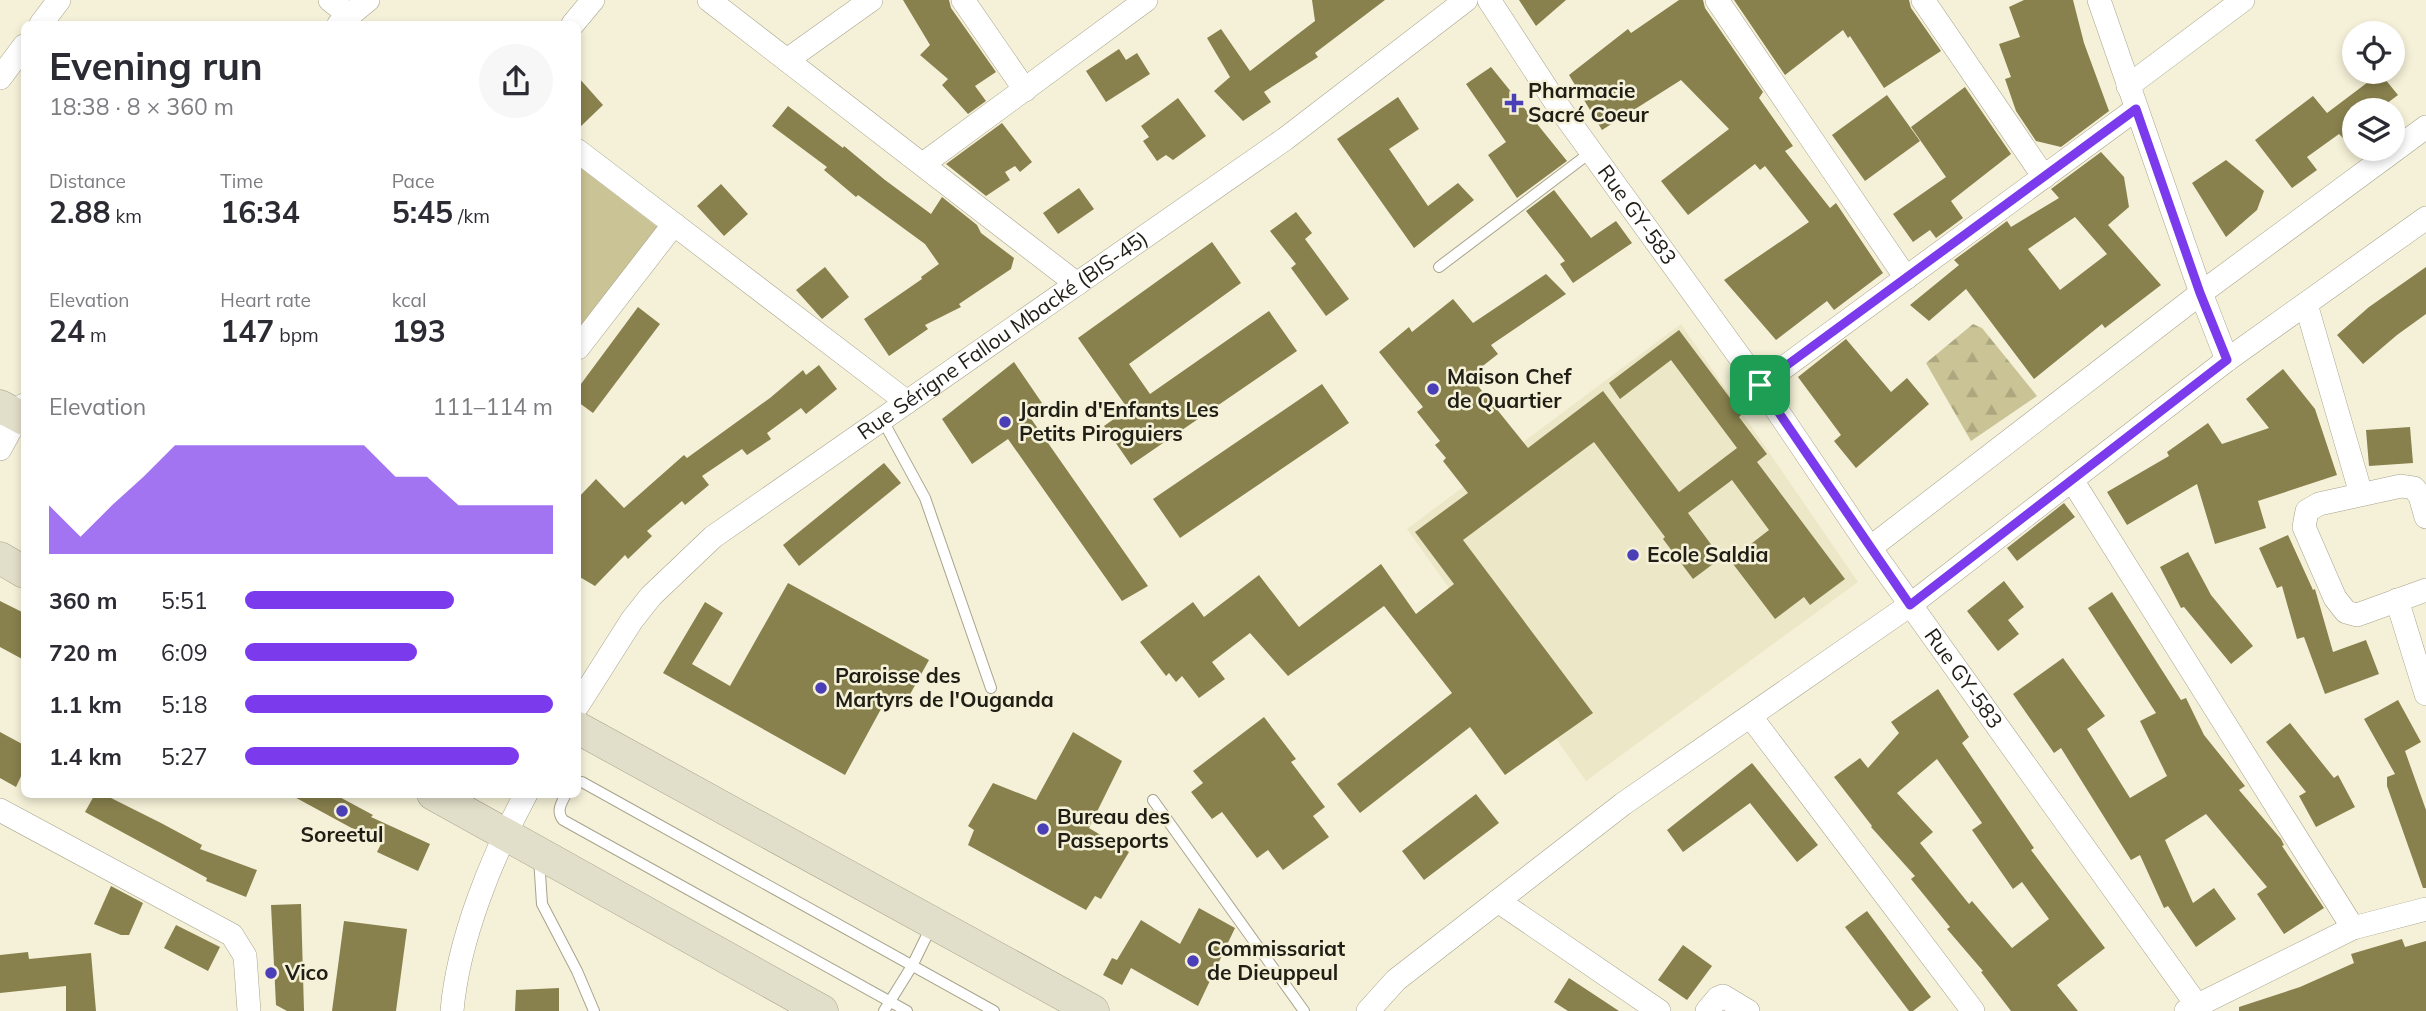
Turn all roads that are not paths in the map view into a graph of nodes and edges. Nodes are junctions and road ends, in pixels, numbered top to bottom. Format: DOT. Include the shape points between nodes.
graph roads {
  1 [pos="59,0"];
  2 [pos="330,0"];
  3 [pos="368,0"];
  4 [pos="593,0"];
  5 [pos="709,0"];
  6 [pos="872,0"];
  7 [pos="963,0"];
  8 [pos="1466,0"];
  9 [pos="1489,0"];
  10 [pos="1717,0"];
  11 [pos="1923,0"];
  12 [pos="2099,0"];
  13 [pos="2243,0"];
  14 [pos="1137,3"];
  15 [pos="344,20"];
  16 [pos="42,21"];
  17 [pos="576,21"];
  18 [pos="21,50"];
  19 [pos="787,60"];
  20 [pos="0,78"];
  21 [pos="2128,86"];
  22 [pos="1025,90"];
  23 [pos="2136,109"];
  24 [pos="2426,127"];
  25 [pos="1591,152"];
  26 [pos="581,153"];
  27 [pos="923,164"];
  28 [pos="2044,177"];
  29 [pos="2426,218"];
  30 [pos="674,224"];
  31 [pos="1439,267"];
  32 [pos="1906,278"];
  33 [pos="1077,284"];
  34 [pos="2200,293"];
  35 [pos="2306,304"];
  36 [pos="581,344"];
  37 [pos="2227,360"];
  38 [pos="1760,385"];
  39 [pos="906,402"];
  40 [pos="17,411"];
  41 [pos="882,419"];
  42 [pos="0,449"];
  43 [pos="2072,480"];
  44 [pos="2361,494"];
  45 [pos="2426,517"];
  46 [pos="1870,548"];
  47 [pos="0,558"];
  48 [pos="21,570"];
  49 [pos="2426,590"];
  50 [pos="2397,600"];
  51 [pos="1910,605"];
  52 [pos="991,688"];
  53 [pos="2426,694"];
  54 [pos="581,700"];
  55 [pos="1751,717"];
  56 [pos="581,730"];
  57 [pos="581,782"];
  58 [pos="440,798"];
  59 [pos="524,798"];
  60 [pos="564,798"];
  61 [pos="1153,800"];
  62 [pos="0,810"];
  63 [pos="504,834"];
  64 [pos="538,852"];
  65 [pos="1498,901"];
  66 [pos="2426,909"];
  67 [pos="933,923"];
  68 [pos="2353,928"];
  69 [pos="912,966"];
  70 [pos="886,1006"];
  71 [pos="2194,1009"];
  72 [pos="249,1011"];
  73 [pos="452,1011"];
  74 [pos="594,1011"];
  75 [pos="822,1011"];
  76 [pos="907,1011"];
  77 [pos="994,1011"];
  78 [pos="1093,1011"];
  79 [pos="1304,1011"];
  80 [pos="1368,1011"];
  81 [pos="1659,1011"];
  82 [pos="1707,1011"];
  83 [pos="1748,1011"];
  84 [pos="1973,1011"];
  1 -- 16 [label="street"];
  2 -- 15 [label="street"];
  3 -- 15 [label="street"];
  4 -- 17 [label="street"];
  5 -- 19 [label="street"];
  6 -- 19 [label="street"];
  7 -- 22 [label="street"];
  8 -- 33 [label="street, Rue Sérigne Fallou Mbacké (BIS-45)" via="1285,139"];
  9 -- 25 [label="street, Rue GY-583"];
  10 -- 32 [label="street"];
  11 -- 28 [label="street"];
  12 -- 21 [label="street"];
  13 -- 21 [label="street"];
  14 -- 22 [label="street"];
  18 -- 20 [label="street"];
  19 -- 27 [label="street"];
  21 -- 23 [label="street"];
  22 -- 27 [label="street"];
  23 -- 28 [label="street"];
  23 -- 34 [label="street"];
  24 -- 34 [label="street"];
  25 -- 31 [label="lane"];
  25 -- 38 [label="street, Rue GY-583"];
  26 -- 30 [label="street"];
  27 -- 33 [label="street"];
  28 -- 32 [label="street"];
  29 -- 35 [label="street"];
  30 -- 36 [label="street"];
  30 -- 39 [label="street"];
  32 -- 38 [label="street"];
  33 -- 39 [label="street, Rue Sérigne Fallou Mbacké (BIS-45)"];
  34 -- 37 [label="street"];
  34 -- 46 [label="street"];
  35 -- 37 [label="street"];
  35 -- 44 [label="street"];
  37 -- 43 [label="street"];
  38 -- 46 [label="street, Rue GY-583"];
  39 -- 41 [label="street, Rue Sérigne Fallou Mbacké (BIS-45)"];
  40 -- 42 [label="street"];
  41 -- 52 [label="lane" via="925,498"];
  41 -- 54 [label="street, Rue Sérigne Fallou Mbacké (BIS-45)" via="713,537 675,572 632,620"];
  43 -- 51 [label="street"];
  43 -- 68 [label="street"];
  44 -- 45 [label="street" via="2414,488"];
  44 -- 50 [label="street" via="2319,504 2307,512 2304,527 2335,598 2346,612 2357,615"];
  46 -- 51 [label="street, Rue GY-583"];
  47 -- 48 [label="street"];
  49 -- 50 [label="street"];
  50 -- 53 [label="street"];
  51 -- 55 [label="street"];
  51 -- 71 [label="street, Rue GY-583"];
  55 -- 65 [label="street" via="1623,804"];
  55 -- 84 [label="street"];
  56 -- 67 [label="street"];
  57 -- 69 [label="lane"];
  58 -- 63 [label="street"];
  59 -- 63 [label="street"];
  60 -- 70 [label="lane" via="559,809 563,820"];
  61 -- 79 [label="lane"];
  62 -- 72 [label="street" via="232,935 245,956"];
  63 -- 64 [label="street"];
  63 -- 73 [label="street" via="465,942"];
  64 -- 74 [label="lane" via="542,904"];
  64 -- 75 [label="street"];
  65 -- 80 [label="street" via="1396,980"];
  65 -- 81 [label="street"];
  66 -- 68 [label="street"];
  67 -- 69 [label="lane"];
  67 -- 78 [label="street"];
  68 -- 71 [label="street"];
  69 -- 70 [label="lane"];
  69 -- 77 [label="lane"];
  70 -- 76 [label="lane"];
  82 -- 83 [label="street" via="1723,996"];
}
